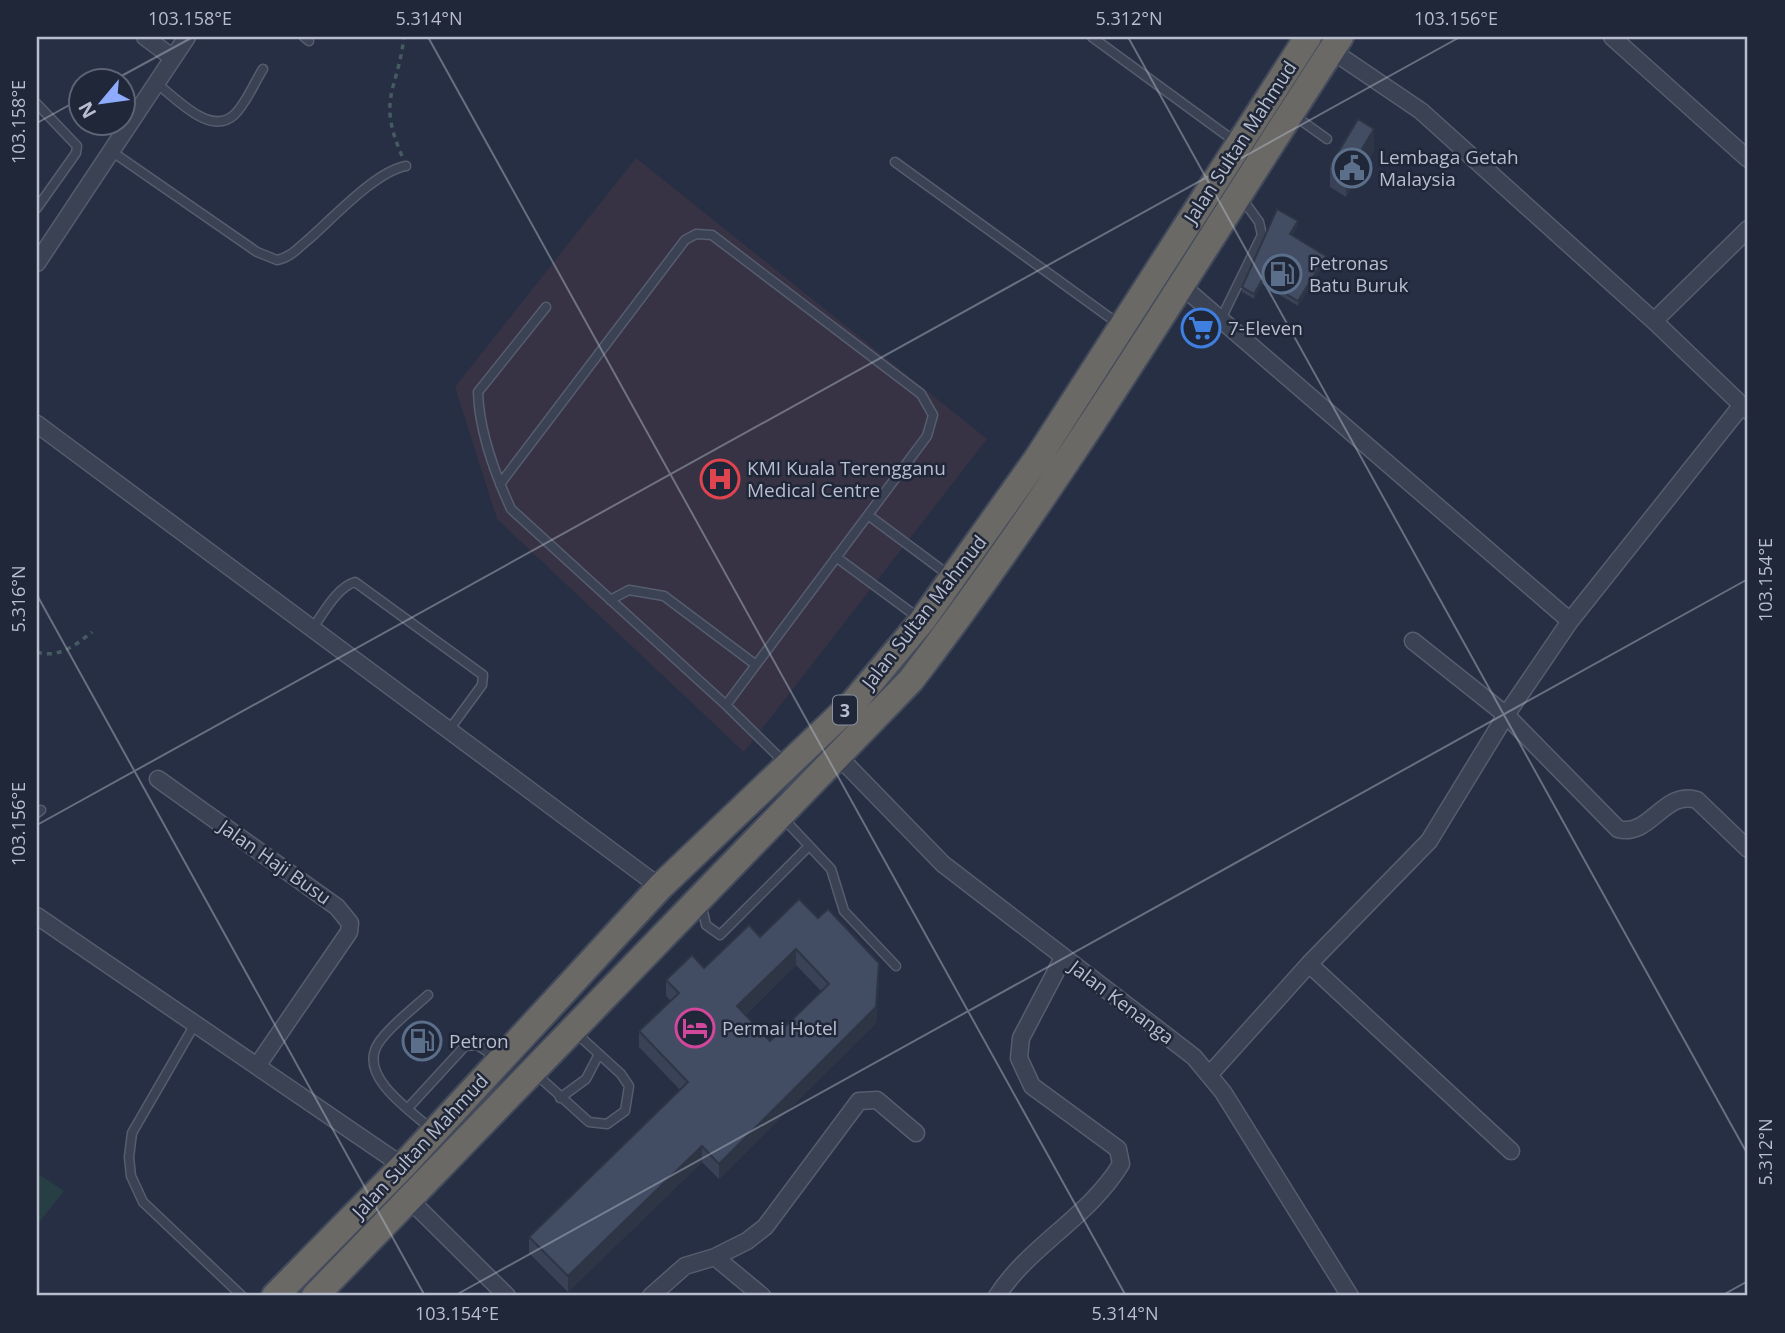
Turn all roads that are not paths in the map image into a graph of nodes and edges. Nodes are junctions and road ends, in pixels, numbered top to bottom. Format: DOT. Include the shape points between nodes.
graph roads {
  1 [pos="145,37"];
  2 [pos="187,37"];
  3 [pos="1093,37"];
  4 [pos="1307,37"];
  5 [pos="1612,37"];
  6 [pos="1335,43"];
  7 [pos="173,58"];
  8 [pos="263,69"];
  9 [pos="156,83"];
  10 [pos="37,104"];
  11 [pos="1291,113"];
  12 [pos="1327,139"];
  13 [pos="1239,144"];
  14 [pos="111,151"];
  15 [pos="1748,159"];
  16 [pos="895,162"];
  17 [pos="406,166"];
  18 [pos="1239,195"];
  19 [pos="37,208"];
  20 [pos="1748,229"];
  21 [pos="37,263"];
  22 [pos="1182,286"];
  23 [pos="546,307"];
  24 [pos="1221,319"];
  25 [pos="1654,320"];
  26 [pos="1122,327"];
  27 [pos="1745,408"];
  28 [pos="37,424"];
  29 [pos="500,484"];
  30 [pos="868,515"];
  31 [pos="836,557"];
  32 [pos="953,579"];
  33 [pos="610,600"];
  34 [pos="922,621"];
  35 [pos="1570,621"];
  36 [pos="312,629"];
  37 [pos="1413,641"];
  38 [pos="756,665"];
  39 [pos="726,705"];
  40 [pos="1506,715"];
  41 [pos="449,730"];
  42 [pos="838,756"];
  43 [pos="788,766"];
  44 [pos="158,779"];
  45 [pos="780,816"];
  46 [pos="809,846"];
  47 [pos="1748,849"];
  48 [pos="660,887"];
  49 [pos="702,897"];
  50 [pos="37,916"];
  51 [pos="1063,958"];
  52 [pos="1308,964"];
  53 [pos="895,966"];
  54 [pos="428,995"];
  55 [pos="195,1024"];
  56 [pos="574,1031"];
  57 [pos="599,1054"];
  58 [pos="500,1060"];
  59 [pos="257,1066"];
  60 [pos="533,1072"];
  61 [pos="1210,1074"];
  62 [pos="560,1098"];
  63 [pos="408,1108"];
  64 [pos="434,1132"];
  65 [pos="916,1133"];
  66 [pos="1511,1151"];
  67 [pos="403,1166"];
  68 [pos="409,1199"];
  69 [pos="715,1257"];
  70 [pos="242,1296"];
  71 [pos="275,1296"];
  72 [pos="316,1296"];
  73 [pos="507,1296"];
  74 [pos="651,1296"];
  75 [pos="762,1296"];
  76 [pos="997,1296"];
  77 [pos="1350,1296"];
  1 -- 7 [label="street"];
  2 -- 7 [label="street"];
  3 -- 13 [label="lane"];
  4 -- 13 [label="highway, Jalan Sultan Mahmud / 3"];
  5 -- 15 [label="street"];
  6 -- 11 [label="highway, Jalan Sultan Mahmud / 3"];
  6 -- 25 [label="street" via="1421,111"];
  7 -- 9 [label="street"];
  8 -- 9 [label="lane" via="234,115 223,121 207,122"];
  9 -- 14 [label="street"];
  10 -- 19 [label="lane" via="76,146 76,153"];
  11 -- 12 [label="lane"];
  11 -- 18 [label="highway, Jalan Sultan Mahmud / 3"];
  13 -- 26 [label="highway, Jalan Sultan Mahmud / 3"];
  14 -- 17 [label="lane" via="257,252 277,260 296,250 379,180"];
  14 -- 21 [label="street"];
  16 -- 26 [label="lane"];
  18 -- 22 [label="highway, Jalan Sultan Mahmud / 3"];
  18 -- 24 [label="lane" via="1259,222 1262,235"];
  20 -- 25 [label="street"];
  22 -- 24 [label="street"];
  22 -- 42 [label="highway, Jalan Sultan Mahmud / 3" via="976,594 911,680"];
  23 -- 29 [label="lane" via="478,392 478,408"];
  24 -- 35 [label="street"];
  25 -- 27 [label="street"];
  26 -- 32 [label="highway, Jalan Sultan Mahmud / 3"];
  27 -- 35 [label="street"];
  28 -- 36 [label="street"];
  29 -- 30 [label="lane" via="685,240 696,234 712,235 921,394 933,415 927,436"];
  29 -- 33 [label="lane" via="511,509"];
  30 -- 31 [label="lane"];
  30 -- 32 [label="lane"];
  31 -- 34 [label="lane"];
  31 -- 38 [label="lane"];
  32 -- 34 [label="highway, Jalan Sultan Mahmud / 3"];
  33 -- 38 [label="lane" via="629,590 664,596"];
  33 -- 39 [label="lane"];
  34 -- 43 [label="highway, Jalan Sultan Mahmud / 3" via="854,702"];
  35 -- 40 [label="street"];
  36 -- 41 [label="street"];
  36 -- 41 [label="lane" via="338,594 355,582 483,675 482,685"];
  37 -- 40 [label="street"];
  38 -- 39 [label="lane"];
  39 -- 43 [label="lane"];
  40 -- 47 [label="street" via="1618,829 1636,829 1678,798 1687,797 1697,800"];
  40 -- 52 [label="street" via="1429,841"];
  41 -- 48 [label="street"];
  42 -- 45 [label="highway, Jalan Sultan Mahmud / 3"];
  42 -- 51 [label="street, Jalan Kenanga" via="943,864"];
  43 -- 48 [label="highway, Jalan Sultan Mahmud / 3"];
  44 -- 59 [label="street, Jalan Haji Busu" via="337,907 350,923 349,932"];
  45 -- 46 [label="lane"];
  45 -- 49 [label="highway, Jalan Sultan Mahmud / 3"];
  46 -- 49 [label="lane" via="720,935 706,925"];
  46 -- 53 [label="lane" via="831,869 844,911"];
  48 -- 58 [label="highway, Jalan Sultan Mahmud / 3"];
  49 -- 56 [label="highway, Jalan Sultan Mahmud / 3"];
  50 -- 55 [label="street"];
  51 -- 61 [label="street, Jalan Kenanga"];
  51 -- 76 [label="street" via="1021,1038 1019,1058 1032,1086 1118,1149 1121,1164"];
  52 -- 61 [label="street"];
  52 -- 66 [label="street"];
  54 -- 63 [label="lane" via="375,1049 380,1078"];
  55 -- 59 [label="street"];
  55 -- 70 [label="lane" via="132,1133 131,1176 143,1202"];
  56 -- 57 [label="lane"];
  56 -- 60 [label="highway, Jalan Sultan Mahmud / 3"];
  57 -- 62 [label="lane" via="586,1079"];
  57 -- 62 [label="lane" via="629,1086 625,1111 607,1124 597,1125"];
  58 -- 63 [label="lane" via="477,1045 465,1046"];
  58 -- 64 [label="highway, Jalan Sultan Mahmud / 3"];
  59 -- 67 [label="street"];
  60 -- 62 [label="lane"];
  60 -- 68 [label="highway, Jalan Sultan Mahmud / 3"];
  61 -- 77 [label="street, Jalan Kenanga"];
  63 -- 64 [label="lane"];
  64 -- 67 [label="highway, Jalan Sultan Mahmud / 3"];
  65 -- 69 [label="street" via="877,1100 859,1101 765,1227"];
  67 -- 71 [label="highway, Jalan Sultan Mahmud / 3"];
  68 -- 72 [label="highway, Jalan Sultan Mahmud / 3"];
  68 -- 73 [label="street"];
  69 -- 74 [label="street" via="685,1266"];
  69 -- 75 [label="street"];
}
